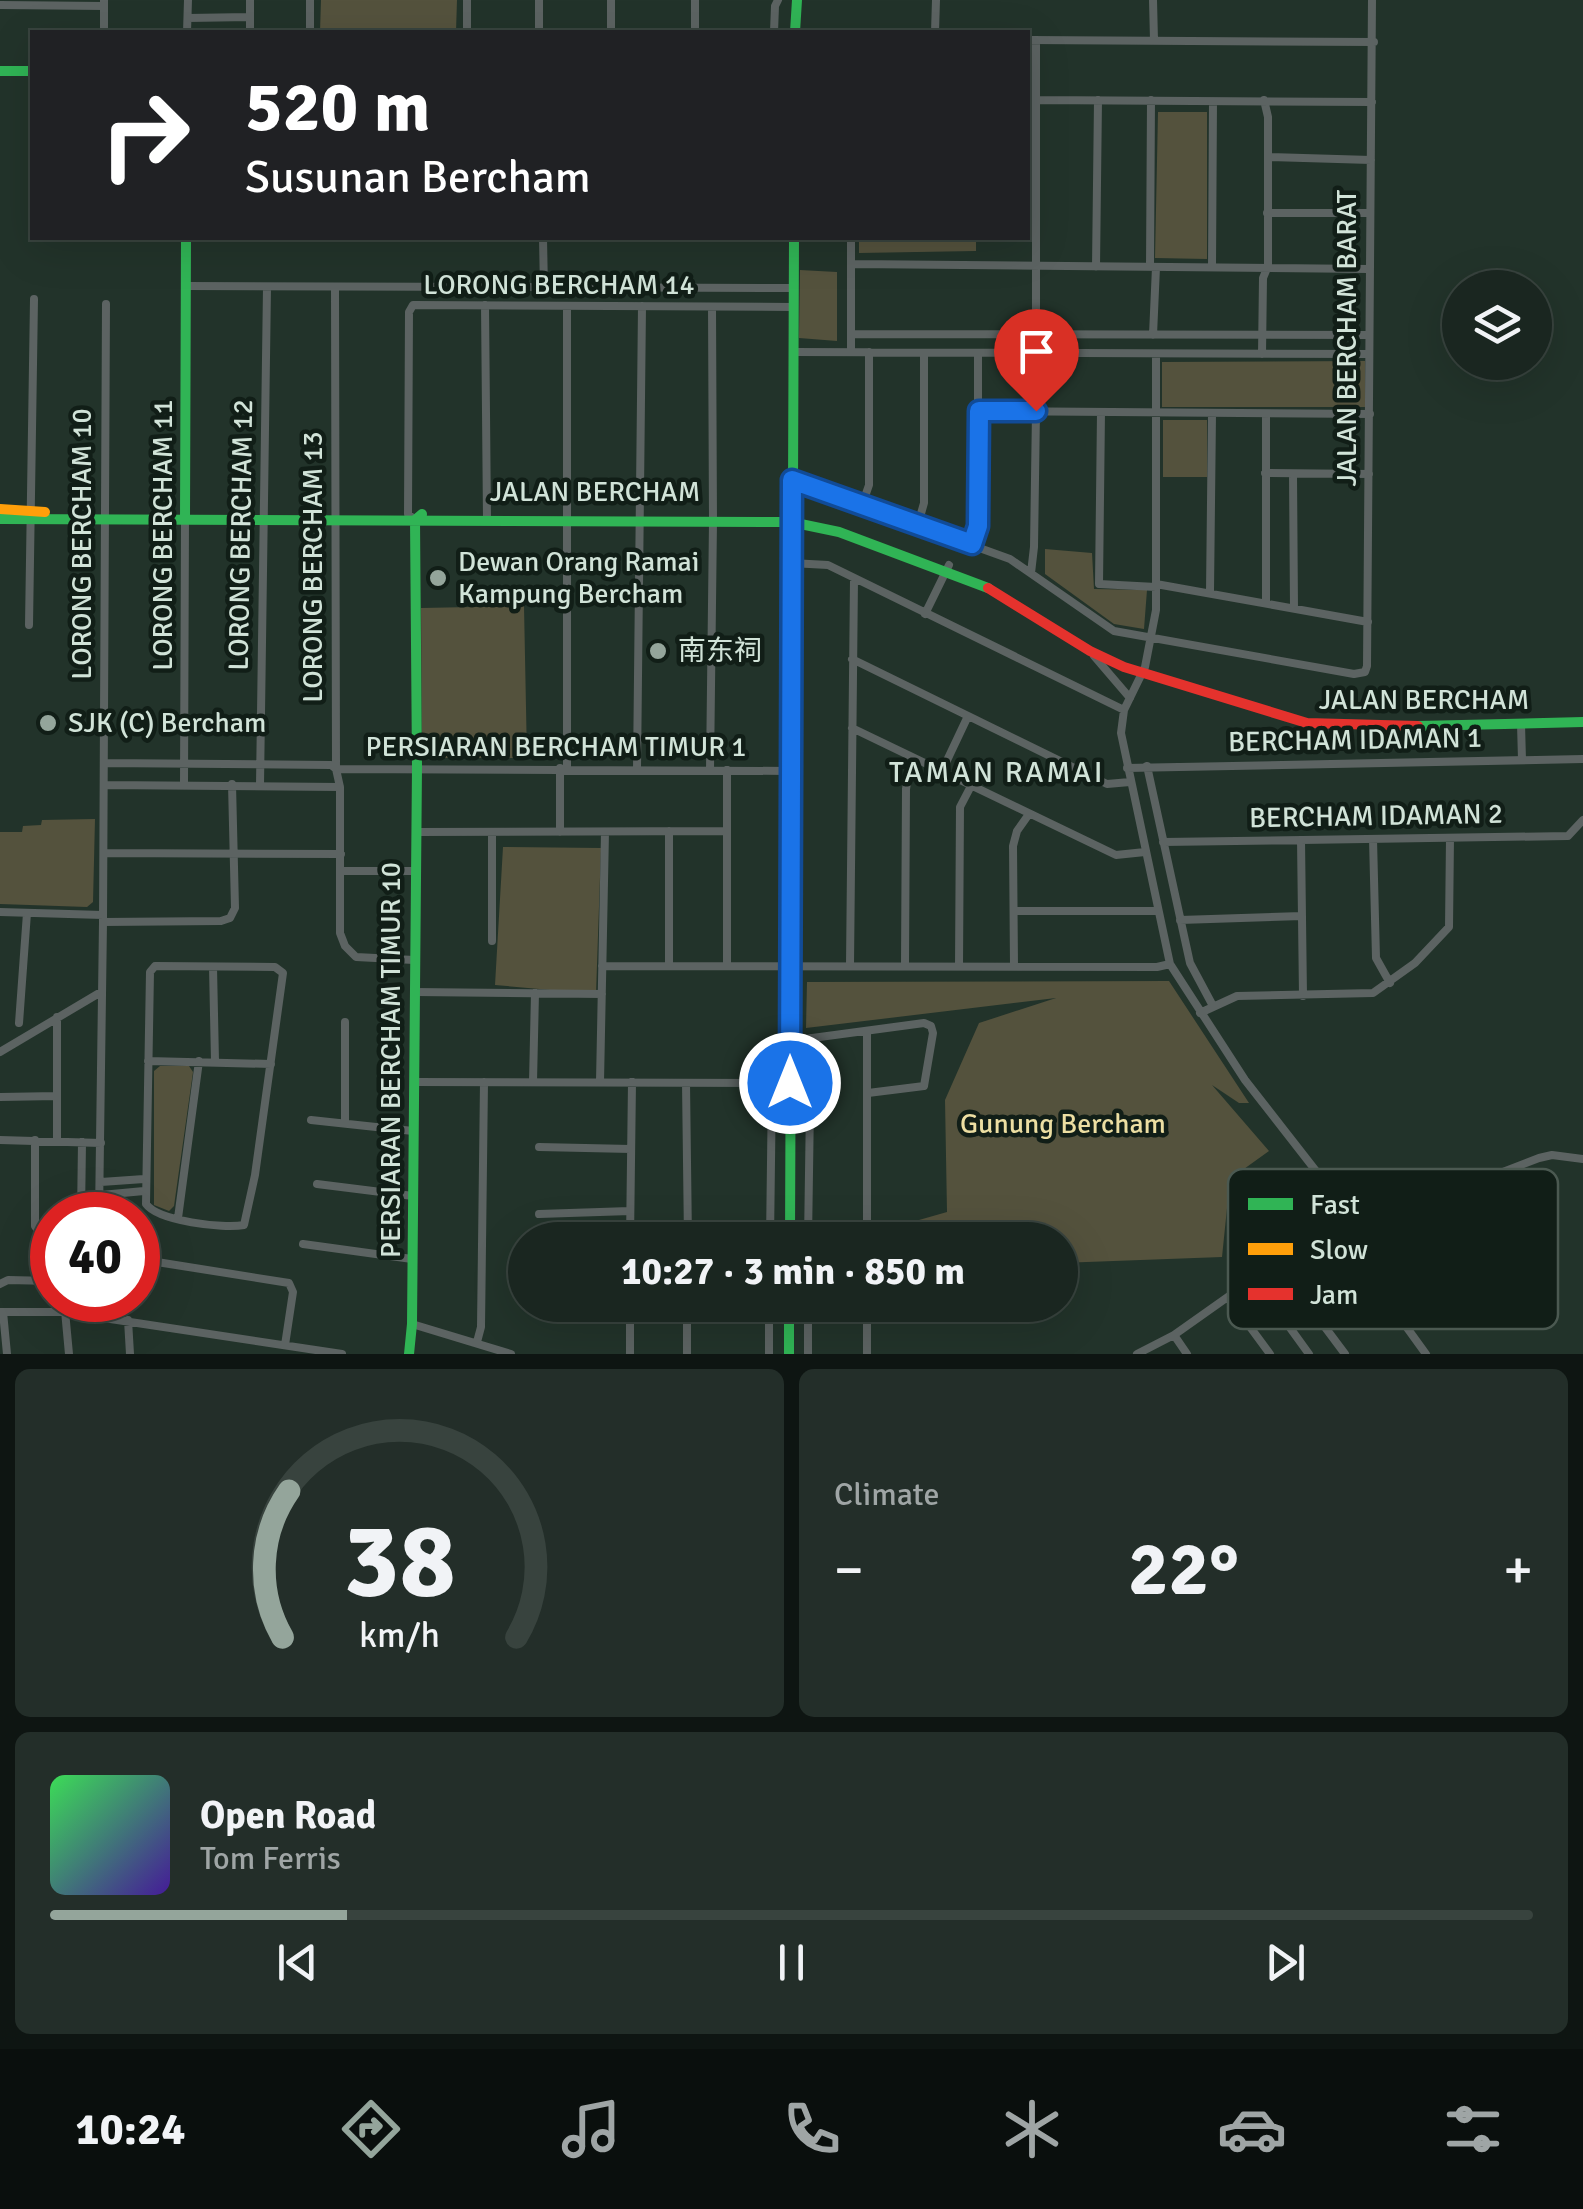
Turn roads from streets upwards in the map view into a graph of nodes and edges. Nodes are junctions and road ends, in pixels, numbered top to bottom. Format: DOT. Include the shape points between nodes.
graph roads {
  1 [pos="188,0"];
  2 [pos="250,0"];
  3 [pos="310,0"];
  4 [pos="467,0"];
  5 [pos="539,0"];
  6 [pos="611,0"];
  7 [pos="695,0"];
  8 [pos="778,0"];
  9 [pos="936,0"];
  10 [pos="1154,0"];
  11 [pos="1372,0"];
  12 [pos="796,1"];
  13 [pos="104,3"];
  14 [pos="0,5"];
  15 [pos="250,17"];
  16 [pos="188,18"];
  17 [pos="104,30"];
  18 [pos="188,30"];
  19 [pos="250,30"];
  20 [pos="310,30"];
  21 [pos="467,30"];
  22 [pos="539,30"];
  23 [pos="611,30"];
  24 [pos="695,30"];
  25 [pos="774,30"];
  26 [pos="795,30"];
  27 [pos="935,30"];
  28 [pos="1032,40"];
  29 [pos="1154,40"];
  30 [pos="1374,42"];
  31 [pos="0,72"];
  32 [pos="30,72"];
  33 [pos="1036,100"];
  34 [pos="1098,100"];
  35 [pos="1151,100"];
  36 [pos="1264,100"];
  37 [pos="1213,102"];
  38 [pos="1372,102"];
  39 [pos="1268,157"];
  40 [pos="1371,160"];
  41 [pos="1268,212"];
  42 [pos="1370,214"];
  43 [pos="186,240"];
  44 [pos="543,240"];
  45 [pos="794,240"];
  46 [pos="851,240"];
  47 [pos="852,264"];
  48 [pos="1268,266"];
  49 [pos="1036,267"];
  50 [pos="1096,267"];
  51 [pos="1153,267"];
  52 [pos="1212,267"];
  53 [pos="1369,269"];
  54 [pos="186,286"];
  55 [pos="267,286"];
  56 [pos="336,288"];
  57 [pos="793,288"];
  58 [pos="544,289"];
  59 [pos="34,299"];
  60 [pos="106,304"];
  61 [pos="485,305"];
  62 [pos="566,306"];
  63 [pos="642,306"];
  64 [pos="712,307"];
  65 [pos="793,307"];
  66 [pos="852,334"];
  67 [pos="1036,334"];
  68 [pos="1153,335"];
  69 [pos="1370,335"];
  70 [pos="1262,336"];
  71 [pos="792,352"];
  72 [pos="851,352"];
  73 [pos="869,352"];
  74 [pos="1036,352"];
  75 [pos="924,353"];
  76 [pos="978,353"];
  77 [pos="1262,354"];
  78 [pos="1370,354"];
  79 [pos="1156,355"];
  80 [pos="979,411"];
  81 [pos="1036,411"];
  82 [pos="1100,412"];
  83 [pos="1156,413"];
  84 [pos="1212,414"];
  85 [pos="1266,414"];
  86 [pos="1370,414"];
  87 [pos="1265,473"];
  88 [pos="1369,474"];
  89 [pos="1293,475"];
  90 [pos="792,480"];
  91 [pos="862,506"];
  92 [pos="0,509"];
  93 [pos="32,515"];
  94 [pos="105,515"];
  95 [pos="185,516"];
  96 [pos="264,517"];
  97 [pos="336,517"];
  98 [pos="411,517"];
  99 [pos="488,517"];
  100 [pos="569,517"];
  101 [pos="640,517"];
  102 [pos="713,518"];
  103 [pos="791,518"];
  104 [pos="0,520"];
  105 [pos="918,524"];
  106 [pos="972,544"];
  107 [pos="791,563"];
  108 [pos="948,567"];
  109 [pos="1031,573"];
  110 [pos="854,579"];
  111 [pos="1156,586"];
  112 [pos="1210,592"];
  113 [pos="1266,603"];
  114 [pos="1294,607"];
  115 [pos="925,614"];
  116 [pos="1368,622"];
  117 [pos="30,625"];
  118 [pos="1151,638"];
  119 [pos="1090,651"];
  120 [pos="852,659"];
  121 [pos="1147,671"];
  122 [pos="1130,698"];
  123 [pos="1124,710"];
  124 [pos="968,716"];
  125 [pos="1583,722"];
  126 [pos="1520,724"];
  127 [pos="852,728"];
  128 [pos="1583,759"];
  129 [pos="918,760"];
  130 [pos="1522,760"];
  131 [pos="104,762"];
  132 [pos="261,763"];
  133 [pos="185,764"];
  134 [pos="1147,766"];
  135 [pos="417,767"];
  136 [pos="563,768"];
  137 [pos="1128,768"];
  138 [pos="336,769"];
  139 [pos="637,769"];
  140 [pos="710,770"];
  141 [pos="727,770"];
  142 [pos="791,771"];
  143 [pos="942,771"];
  144 [pos="1130,782"];
  145 [pos="184,784"];
  146 [pos="232,784"];
  147 [pos="260,784"];
  148 [pos="104,785"];
  149 [pos="971,786"];
  150 [pos="340,787"];
  151 [pos="1029,814"];
  152 [pos="1583,820"];
  153 [pos="669,831"];
  154 [pos="726,831"];
  155 [pos="415,832"];
  156 [pos="492,832"];
  157 [pos="560,832"];
  158 [pos="605,832"];
  159 [pos="1450,838"];
  160 [pos="1372,839"];
  161 [pos="1300,840"];
  162 [pos="1163,842"];
  163 [pos="1145,852"];
  164 [pos="104,853"];
  165 [pos="341,854"];
  166 [pos="232,855"];
  167 [pos="341,872"];
  168 [pos="416,872"];
  169 [pos="1014,910"];
  170 [pos="1158,911"];
  171 [pos="0,912"];
  172 [pos="27,913"];
  173 [pos="1302,916"];
  174 [pos="104,918"];
  175 [pos="1180,920"];
  176 [pos="492,940"];
  177 [pos="414,960"];
  178 [pos="790,964"];
  179 [pos="905,964"];
  180 [pos="1170,964"];
  181 [pos="850,965"];
  182 [pos="213,966"];
  183 [pos="602,966"];
  184 [pos="668,966"];
  185 [pos="727,966"];
  186 [pos="959,966"];
  187 [pos="1014,966"];
  188 [pos="1390,983"];
  189 [pos="101,992"];
  190 [pos="415,992"];
  191 [pos="535,993"];
  192 [pos="602,994"];
  193 [pos="1303,996"];
  194 [pos="1213,1006"];
  195 [pos="1200,1013"];
  196 [pos="57,1017"];
  197 [pos="345,1022"];
  198 [pos="18,1023"];
  199 [pos="867,1032"];
  200 [pos="811,1038"];
  201 [pos="790,1041"];
  202 [pos="0,1052"];
  203 [pos="148,1061"];
  204 [pos="198,1061"];
  205 [pos="214,1061"];
  206 [pos="272,1064"];
  207 [pos="414,1082"];
  208 [pos="484,1082"];
  209 [pos="534,1082"];
  210 [pos="600,1082"];
  211 [pos="632,1082"];
  212 [pos="686,1082"];
  213 [pos="772,1083"];
  214 [pos="790,1083"];
  215 [pos="868,1094"];
  216 [pos="57,1096"];
  217 [pos="0,1097"];
  218 [pos="311,1120"];
  219 [pos="345,1122"];
  220 [pos="413,1131"];
  221 [pos="0,1140"];
  222 [pos="35,1140"];
  223 [pos="57,1140"];
  224 [pos="82,1142"];
  225 [pos="101,1143"];
  226 [pos="539,1147"];
  227 [pos="631,1149"];
  228 [pos="1583,1159"];
  229 [pos="1314,1169"];
  230 [pos="1510,1169"];
  231 [pos="144,1179"];
  232 [pos="101,1182"];
  233 [pos="317,1184"];
  234 [pos="144,1191"];
  235 [pos="35,1192"];
  236 [pos="81,1192"];
  237 [pos="101,1192"];
  238 [pos="135,1192"];
  239 [pos="413,1196"];
  240 [pos="630,1211"];
  241 [pos="539,1214"];
  242 [pos="178,1218"];
  243 [pos="630,1222"];
  244 [pos="688,1222"];
  245 [pos="770,1222"];
  246 [pos="790,1222"];
  247 [pos="808,1222"];
  248 [pos="868,1222"];
  249 [pos="303,1244"];
  250 [pos="412,1259"];
  251 [pos="160,1263"];
  252 [pos="30,1280"];
  253 [pos="0,1284"];
  254 [pos="1228,1296"];
  255 [pos="1,1312"];
  256 [pos="30,1312"];
  257 [pos="65,1322"];
  258 [pos="128,1322"];
  259 [pos="140,1322"];
  260 [pos="630,1322"];
  261 [pos="687,1322"];
  262 [pos="769,1322"];
  263 [pos="789,1322"];
  264 [pos="808,1322"];
  265 [pos="867,1322"];
  266 [pos="412,1324"];
  267 [pos="1252,1329"];
  268 [pos="1292,1329"];
  269 [pos="1327,1329"];
  270 [pos="1408,1329"];
  271 [pos="1174,1335"];
  272 [pos="476,1342"];
  273 [pos="284,1345"];
  274 [pos="1423,1350"];
  275 [pos="328,1353"];
  276 [pos="7,1354"];
  277 [pos="69,1354"];
  278 [pos="130,1354"];
  279 [pos="342,1354"];
  280 [pos="409,1354"];
  281 [pos="511,1354"];
  282 [pos="630,1354"];
  283 [pos="687,1354"];
  284 [pos="769,1354"];
  285 [pos="789,1354"];
  286 [pos="808,1354"];
  287 [pos="867,1354"];
  288 [pos="1137,1354"];
  289 [pos="1187,1354"];
  290 [pos="1270,1354"];
  291 [pos="1310,1354"];
  292 [pos="1345,1354"];
  293 [pos="1409,1354"];
  1 -- 16 [label="street"];
  2 -- 15 [label="street"];
  3 -- 20 [label="street"];
  4 -- 21 [label="street"];
  5 -- 22 [label="street"];
  6 -- 23 [label="street"];
  7 -- 24 [label="street"];
  8 -- 25 [label="street"];
  9 -- 27 [label="street"];
  10 -- 29 [label="street"];
  11 -- 30 [label="street, JALAN BERCHAM BARAT"];
  12 -- 26 [label="street"];
  13 -- 14 [label="street"];
  13 -- 17 [label="street"];
  15 -- 16 [label="street"];
  15 -- 19 [label="street"];
  16 -- 18 [label="street"];
  28 -- 29 [label="street"];
  28 -- 33 [label="street"];
  29 -- 30 [label="street"];
  30 -- 38 [label="street, JALAN BERCHAM BARAT"];
  31 -- 32 [label="street"];
  33 -- 34 [label="street"];
  33 -- 49 [label="street"];
  34 -- 35 [label="street"];
  34 -- 50 [label="street"];
  35 -- 37 [label="street"];
  35 -- 51 [label="street"];
  36 -- 37 [label="street"];
  36 -- 38 [label="street"];
  36 -- 39 [label="street"];
  37 -- 52 [label="street"];
  38 -- 40 [label="street, JALAN BERCHAM BARAT"];
  39 -- 40 [label="street"];
  39 -- 41 [label="street"];
  40 -- 42 [label="street, JALAN BERCHAM BARAT"];
  41 -- 42 [label="street"];
  41 -- 48 [label="street"];
  42 -- 53 [label="street, JALAN BERCHAM BARAT"];
  43 -- 54 [label="street, LORONG BERCHAM 11"];
  44 -- 58 [label="street"];
  45 -- 57 [label="street"];
  46 -- 47 [label="street"];
  47 -- 49 [label="street"];
  47 -- 66 [label="street"];
  48 -- 52 [label="street"];
  48 -- 53 [label="street"];
  48 -- 70 [label="street"];
  49 -- 50 [label="street"];
  49 -- 67 [label="street"];
  50 -- 51 [label="street"];
  51 -- 52 [label="street"];
  51 -- 68 [label="street"];
  53 -- 69 [label="street, JALAN BERCHAM BARAT"];
  54 -- 55 [label="street"];
  54 -- 95 [label="street, LORONG BERCHAM 11"];
  55 -- 56 [label="street"];
  55 -- 96 [label="street, LORONG BERCHAM 12"];
  56 -- 58 [label="street"];
  56 -- 97 [label="street, LORONG BERCHAM 13"];
  57 -- 58 [label="street"];
  57 -- 65 [label="street"];
  59 -- 93 [label="street"];
  60 -- 94 [label="street, LORONG BERCHAM 10"];
  61 -- 62 [label="street, LORONG BERCHAM 14"];
  61 -- 98 [label="street, LORONG BERCHAM 14" via="410,309"];
  61 -- 99 [label="street"];
  62 -- 63 [label="street, LORONG BERCHAM 14"];
  62 -- 100 [label="street"];
  63 -- 64 [label="street, LORONG BERCHAM 14"];
  63 -- 101 [label="street"];
  64 -- 65 [label="street, LORONG BERCHAM 14"];
  64 -- 102 [label="street"];
  65 -- 71 [label="street"];
  66 -- 67 [label="street"];
  66 -- 72 [label="street"];
  67 -- 68 [label="street"];
  67 -- 74 [label="street"];
  68 -- 70 [label="street"];
  69 -- 70 [label="street"];
  69 -- 78 [label="street, JALAN BERCHAM BARAT"];
  70 -- 77 [label="street"];
  71 -- 72 [label="street"];
  71 -- 90 [label="street"];
  72 -- 73 [label="street"];
  73 -- 75 [label="street"];
  73 -- 91 [label="street" via="869,485"];
  74 -- 76 [label="street"];
  74 -- 79 [label="street"];
  75 -- 76 [label="street"];
  75 -- 105 [label="street" via="924,503"];
  76 -- 80 [label="street"];
  77 -- 78 [label="street"];
  77 -- 79 [label="street"];
  78 -- 86 [label="street, JALAN BERCHAM BARAT"];
  79 -- 83 [label="street"];
  80 -- 81 [label="street"];
  80 -- 106 [label="street" via="978,526"];
  81 -- 82 [label="street"];
  81 -- 109 [label="street"];
  82 -- 83 [label="street"];
  82 -- 111 [label="street" via="1099,584"];
  83 -- 84 [label="street"];
  83 -- 111 [label="street"];
  84 -- 85 [label="street"];
  84 -- 112 [label="street"];
  85 -- 86 [label="street"];
  85 -- 87 [label="street"];
  86 -- 88 [label="street, JALAN BERCHAM BARAT"];
  87 -- 89 [label="street"];
  87 -- 113 [label="street"];
  88 -- 89 [label="street"];
  88 -- 116 [label="street, JALAN BERCHAM BARAT"];
  89 -- 114 [label="street"];
  90 -- 91 [label="street"];
  90 -- 103 [label="street"];
  91 -- 105 [label="street"];
  92 -- 93 [label="street, JALAN BERCHAM"];
  93 -- 94 [label="street, JALAN BERCHAM"];
  93 -- 104 [label="street, JALAN BERCHAM"];
  93 -- 117 [label="street"];
  94 -- 95 [label="street, JALAN BERCHAM"];
  94 -- 131 [label="street, LORONG BERCHAM 10"];
  95 -- 96 [label="street, JALAN BERCHAM"];
  95 -- 133 [label="street, LORONG BERCHAM 11"];
  96 -- 97 [label="street, JALAN BERCHAM"];
  96 -- 132 [label="street, LORONG BERCHAM 12"];
  97 -- 98 [label="street, JALAN BERCHAM"];
  97 -- 138 [label="street, LORONG BERCHAM 13"];
  98 -- 99 [label="street, JALAN BERCHAM"];
  98 -- 135 [label="street, LORONG BERCHAM 14"];
  99 -- 100 [label="street, JALAN BERCHAM"];
  100 -- 101 [label="street, JALAN BERCHAM"];
  100 -- 136 [label="street"];
  101 -- 102 [label="street, JALAN BERCHAM"];
  101 -- 139 [label="street"];
  102 -- 103 [label="street, JALAN BERCHAM"];
  102 -- 140 [label="street"];
  103 -- 107 [label="street"];
  103 -- 108 [label="street, JALAN BERCHAM"];
  105 -- 106 [label="street"];
  106 -- 109 [label="street"];
  107 -- 110 [label="street" via="828,565"];
  107 -- 142 [label="street"];
  108 -- 115 [label="street"];
  108 -- 119 [label="street, JALAN BERCHAM"];
  108 -- 121 [label="street, JALAN BERCHAM" via="985,578"];
  109 -- 118 [label="street" via="1114,632"];
  110 -- 115 [label="street"];
  110 -- 120 [label="street"];
  111 -- 112 [label="street"];
  111 -- 118 [label="street"];
  112 -- 113 [label="street"];
  113 -- 114 [label="street"];
  114 -- 116 [label="street"];
  115 -- 123 [label="street"];
  116 -- 118 [label="street, JALAN BERCHAM BARAT" via="1368,666 1362,674"];
  118 -- 121 [label="street"];
  119 -- 121 [label="street, JALAN BERCHAM"];
  119 -- 122 [label="street"];
  120 -- 124 [label="street"];
  120 -- 127 [label="street"];
  121 -- 122 [label="street"];
  121 -- 126 [label="street, JALAN BERCHAM" via="1307,723"];
  122 -- 123 [label="street"];
  123 -- 137 [label="street"];
  124 -- 143 [label="street"];
  124 -- 144 [label="street" via="1107,784"];
  125 -- 126 [label="street, JALAN BERCHAM"];
  126 -- 130 [label="street"];
  127 -- 129 [label="street"];
  127 -- 181 [label="street"];
  128 -- 130 [label="street, BERCHAM IDAMAN 1"];
  129 -- 143 [label="street"];
  129 -- 179 [label="street" via="906,790"];
  130 -- 134 [label="street, BERCHAM IDAMAN 1"];
  131 -- 133 [label="street"];
  131 -- 148 [label="street, LORONG BERCHAM 10"];
  132 -- 133 [label="street"];
  132 -- 138 [label="street"];
  132 -- 147 [label="street, LORONG BERCHAM 12"];
  133 -- 145 [label="street, LORONG BERCHAM 11"];
  134 -- 137 [label="street, BERCHAM IDAMAN 1"];
  134 -- 162 [label="street"];
  135 -- 136 [label="street, PERSIARAN BERCHAM TIMUR 1"];
  135 -- 138 [label="street, PERSIARAN BERCHAM TIMUR 1"];
  135 -- 155 [label="street, PERSIARAN BERCHAM TIMUR 10"];
  136 -- 139 [label="street, PERSIARAN BERCHAM TIMUR 1"];
  136 -- 157 [label="street"];
  137 -- 144 [label="street"];
  138 -- 150 [label="street, PERSIARAN BERCHAM TIMUR 1"];
  139 -- 140 [label="street, PERSIARAN BERCHAM TIMUR 1"];
  140 -- 141 [label="street, PERSIARAN BERCHAM TIMUR 1"];
  141 -- 142 [label="street, PERSIARAN BERCHAM TIMUR 1"];
  141 -- 154 [label="street"];
  142 -- 178 [label="street"];
  143 -- 149 [label="street"];
  144 -- 163 [label="street"];
  145 -- 146 [label="street, PERSIARAN BERCHAM TIMUR 1"];
  145 -- 148 [label="street, PERSIARAN BERCHAM TIMUR 1"];
  146 -- 147 [label="street, PERSIARAN BERCHAM TIMUR 1"];
  146 -- 166 [label="street"];
  147 -- 150 [label="street, PERSIARAN BERCHAM TIMUR 1"];
  148 -- 164 [label="street, LORONG BERCHAM 10"];
  149 -- 151 [label="street"];
  149 -- 186 [label="street" via="960,808"];
  150 -- 165 [label="street"];
  151 -- 163 [label="street" via="1116,856"];
  151 -- 169 [label="street" via="1013,846"];
  152 -- 159 [label="street, BERCHAM IDAMAN 2" via="1568,836"];
  153 -- 154 [label="street"];
  153 -- 158 [label="street"];
  153 -- 184 [label="street"];
  154 -- 185 [label="street"];
  155 -- 156 [label="street"];
  155 -- 168 [label="street, PERSIARAN BERCHAM TIMUR 10"];
  156 -- 157 [label="street"];
  156 -- 176 [label="street"];
  157 -- 158 [label="street"];
  158 -- 183 [label="street"];
  159 -- 160 [label="street, BERCHAM IDAMAN 2"];
  159 -- 188 [label="street" via="1449,927"];
  160 -- 161 [label="street, BERCHAM IDAMAN 2"];
  160 -- 188 [label="street" via="1376,958"];
  161 -- 162 [label="street, BERCHAM IDAMAN 2"];
  161 -- 173 [label="street"];
  162 -- 175 [label="street"];
  163 -- 170 [label="street"];
  164 -- 166 [label="street"];
  164 -- 174 [label="street, LORONG BERCHAM 10"];
  165 -- 166 [label="street"];
  165 -- 167 [label="street"];
  166 -- 174 [label="street" via="234,908 227,920"];
  167 -- 168 [label="street"];
  167 -- 177 [label="street" via="345,946 356,957"];
  168 -- 177 [label="street, PERSIARAN BERCHAM TIMUR 10"];
  169 -- 170 [label="street"];
  169 -- 187 [label="street"];
  170 -- 180 [label="street"];
  171 -- 172 [label="street"];
  172 -- 174 [label="street"];
  172 -- 198 [label="street"];
  173 -- 175 [label="street"];
  173 -- 193 [label="street"];
  174 -- 189 [label="street, LORONG BERCHAM 10"];
  175 -- 194 [label="street" via="1190,963"];
  177 -- 190 [label="street, PERSIARAN BERCHAM TIMUR 10"];
  178 -- 181 [label="street"];
  178 -- 185 [label="street"];
  178 -- 201 [label="street"];
  179 -- 181 [label="street"];
  179 -- 186 [label="street"];
  180 -- 187 [label="street"];
  180 -- 195 [label="street"];
  182 -- 203 [label="street" via="152,968"];
  182 -- 205 [label="street"];
  182 -- 206 [label="street" via="281,970"];
  183 -- 184 [label="street"];
  183 -- 192 [label="street"];
  184 -- 185 [label="street"];
  186 -- 187 [label="street"];
  188 -- 193 [label="street" via="1363,995"];
  189 -- 196 [label="street"];
  189 -- 225 [label="street, LORONG BERCHAM 10"];
  190 -- 191 [label="street"];
  190 -- 207 [label="street, PERSIARAN BERCHAM TIMUR 10"];
  191 -- 192 [label="street"];
  191 -- 209 [label="street"];
  192 -- 210 [label="street"];
  193 -- 194 [label="street" via="1237,996"];
  194 -- 195 [label="street"];
  195 -- 229 [label="street"];
  196 -- 202 [label="street"];
  196 -- 216 [label="street"];
  197 -- 219 [label="street"];
  199 -- 200 [label="street"];
  199 -- 215 [label="street"];
  199 -- 215 [label="street" via="924,1023 933,1032 923,1088"];
  200 -- 201 [label="street"];
  200 -- 247 [label="street"];
  201 -- 214 [label="street"];
  203 -- 204 [label="street"];
  203 -- 231 [label="street"];
  204 -- 205 [label="street"];
  204 -- 242 [label="street"];
  205 -- 206 [label="street"];
  206 -- 242 [label="street" via="244,1225"];
  207 -- 208 [label="street"];
  207 -- 220 [label="street, PERSIARAN BERCHAM TIMUR 10"];
  208 -- 209 [label="street"];
  208 -- 272 [label="street"];
  209 -- 210 [label="street"];
  210 -- 211 [label="street"];
  211 -- 212 [label="street"];
  211 -- 227 [label="street"];
  212 -- 213 [label="street"];
  212 -- 244 [label="street"];
  213 -- 214 [label="street"];
  213 -- 245 [label="street"];
  214 -- 246 [label="street"];
  215 -- 248 [label="street"];
  216 -- 217 [label="street"];
  216 -- 223 [label="street"];
  218 -- 219 [label="street"];
  219 -- 220 [label="street"];
  220 -- 239 [label="street, PERSIARAN BERCHAM TIMUR 10"];
  221 -- 222 [label="street"];
  222 -- 223 [label="street"];
  222 -- 235 [label="street"];
  223 -- 224 [label="street"];
  224 -- 225 [label="street"];
  224 -- 236 [label="street"];
  225 -- 232 [label="street, LORONG BERCHAM 10"];
  226 -- 227 [label="street"];
  227 -- 240 [label="street"];
  228 -- 230 [label="street" via="1552,1155"];
  231 -- 232 [label="street"];
  231 -- 234 [label="street"];
  232 -- 237 [label="street, LORONG BERCHAM 10"];
  233 -- 239 [label="street"];
  234 -- 238 [label="street"];
  234 -- 242 [label="street" via="150,1210"];
  239 -- 250 [label="street, PERSIARAN BERCHAM TIMUR 10"];
  240 -- 241 [label="street"];
  240 -- 243 [label="street"];
  249 -- 250 [label="street"];
  250 -- 266 [label="street, PERSIARAN BERCHAM TIMUR 10"];
  251 -- 273 [label="street" via="289,1284"];
  252 -- 253 [label="street"];
  254 -- 271 [label="street"];
  255 -- 256 [label="street"];
  255 -- 276 [label="street"];
  257 -- 277 [label="street"];
  258 -- 278 [label="street"];
  259 -- 273 [label="street"];
  260 -- 282 [label="street"];
  261 -- 283 [label="street"];
  262 -- 284 [label="street"];
  263 -- 285 [label="street"];
  264 -- 286 [label="street"];
  265 -- 287 [label="street"];
  266 -- 272 [label="street"];
  266 -- 280 [label="street, PERSIARAN BERCHAM TIMUR 10"];
  267 -- 290 [label="street"];
  268 -- 291 [label="street"];
  269 -- 292 [label="street"];
  270 -- 274 [label="street"];
  271 -- 288 [label="street"];
  271 -- 289 [label="street"];
  272 -- 281 [label="street"];
  273 -- 275 [label="street"];
  274 -- 293 [label="street"];
  275 -- 279 [label="street"];
}
